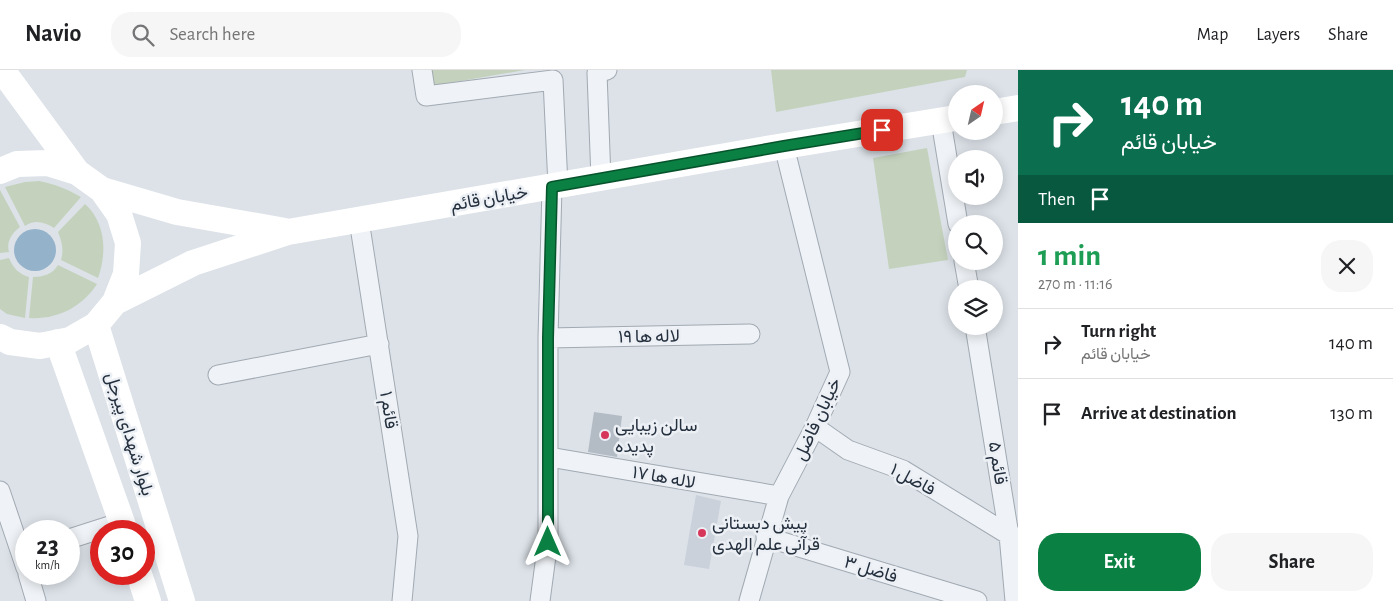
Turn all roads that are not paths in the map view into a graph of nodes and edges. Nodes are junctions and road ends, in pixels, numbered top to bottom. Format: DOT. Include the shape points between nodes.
graph roads {
  1 [pos="2,70"];
  2 [pos="422,70"];
  3 [pos="607,70"];
  4 [pos="1018,108"];
  5 [pos="1003,110"];
  6 [pos="948,120"];
  7 [pos="951,140"];
  8 [pos="784,146"];
  9 [pos="0,171"];
  10 [pos="77,172"];
  11 [pos="601,179"];
  12 [pos="555,186"];
  13 [pos="102,190"];
  14 [pos="957,215"];
  15 [pos="359,220"];
  16 [pos="288,232"];
  17 [pos="115,302"];
  18 [pos="96,325"];
  19 [pos="750,334"];
  20 [pos="977,335"];
  21 [pos="0,338"];
  22 [pos="548,338"];
  23 [pos="58,342"];
  24 [pos="379,344"];
  25 [pos="218,375"];
  26 [pos="815,427"];
  27 [pos="549,457"];
  28 [pos="0,491"];
  29 [pos="779,496"];
  30 [pos="121,520"];
  31 [pos="15,531"];
  32 [pos="1014,536"];
  33 [pos="766,537"];
  34 [pos="31,585"];
  35 [pos="143,585"];
  36 [pos="36,601"];
  37 [pos="148,601"];
  38 [pos="182,601"];
  39 [pos="402,601"];
  40 [pos="540,601"];
  41 [pos="749,601"];
  42 [pos="977,601"];
  43 [pos="1016,601"];
  1 -- 10 [label="street"];
  2 -- 12 [label="street" via="426,96 553,80"];
  3 -- 11 [label="street" via="597,73"];
  4 -- 5 [label="street"];
  6 -- 8 [label="street, خیابان قائم"];
  7 -- 14 [label="street"];
  8 -- 11 [label="street, خیابان قائم"];
  8 -- 26 [label="street, خیابان فاضل" via="840,372"];
  9 -- 10 [label="street" via="17,164 48,163"];
  10 -- 13 [label="street"];
  11 -- 12 [label="street, خیابان قائم"];
  12 -- 15 [label="street, خیابان قائم"];
  12 -- 22 [label="street"];
  13 -- 16 [label="street" via="177,212"];
  13 -- 17 [label="street" via="119,214 128,244 126,274"];
  15 -- 16 [label="street, خیابان قائم"];
  15 -- 24 [label="street, قائم ۱"];
  16 -- 17 [label="street" via="193,263"];
  17 -- 18 [label="street"];
  18 -- 23 [label="street" via="70,340"];
  18 -- 38 [label="street, بلوار شهدای پیرجل"];
  19 -- 22 [label="street, لاله ها ۱۹"];
  20 -- 32 [label="street, قائم ۵"];
  21 -- 23 [label="street" via="40,346"];
  22 -- 27 [label="street"];
  23 -- 30 [label="street, بلوار شهدای پیرجل"];
  24 -- 25 [label="street"];
  24 -- 39 [label="street, قائم ۱" via="408,536"];
  26 -- 29 [label="street, خیابان فاضل"];
  26 -- 32 [label="street, فاضل ۱" via="848,450 903,470"];
  27 -- 29 [label="street, لاله ها ۱۷"];
  27 -- 40 [label="street" via="548,542"];
  28 -- 31 [label="street"];
  29 -- 33 [label="street, خیابان فاضل"];
  32 -- 43 [label="street, قائم ۵"];
  33 -- 41 [label="street, خیابان فاضل"];
  33 -- 42 [label="street, فاضل ۳"];
  34 -- 36 [label="street"];
  35 -- 37 [label="street"];
}
